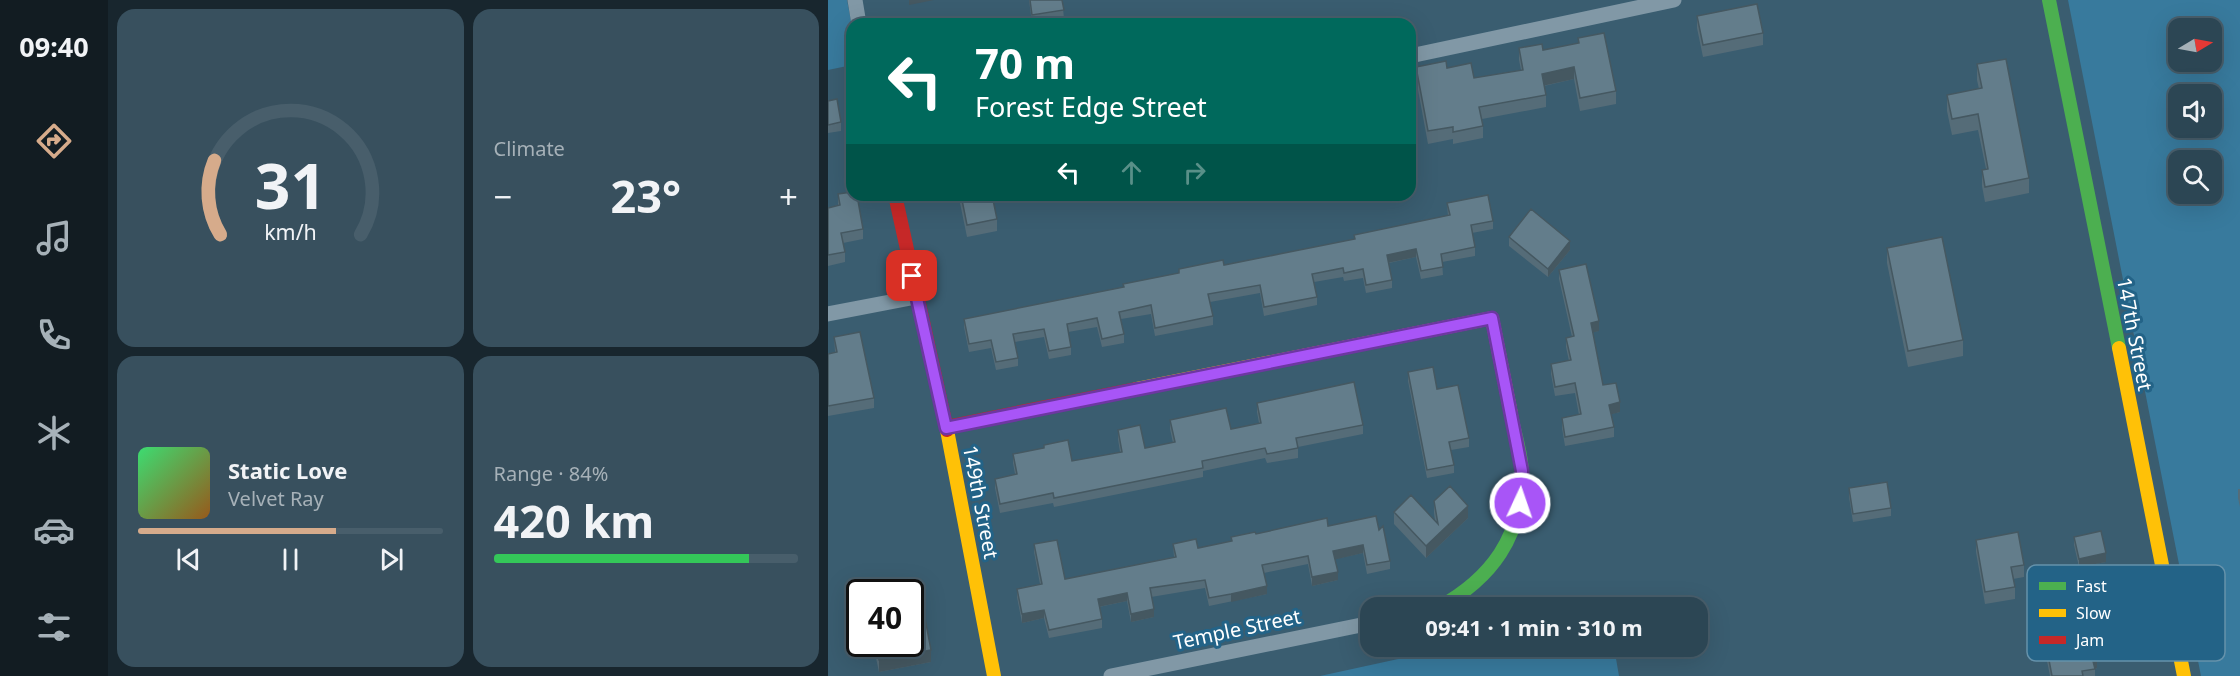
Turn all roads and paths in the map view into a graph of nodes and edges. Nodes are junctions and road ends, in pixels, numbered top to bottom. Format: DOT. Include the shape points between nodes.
graph roads {
  1 [pos="855,0"];
  2 [pos="1674,0"];
  3 [pos="2049,0"];
  4 [pos="858,18"];
  5 [pos="1416,55"];
  6 [pos="896,201"];
  7 [pos="916,297"];
  8 [pos="828,314"];
  9 [pos="946,428"];
  10 [pos="2162,565"];
  11 [pos="1458,597"];
  12 [pos="1360,625"];
  13 [pos="2181,661"];
  14 [pos="994,676"];
  15 [pos="1111,676"];
  16 [pos="2184,676"];
  1 -- 4 [label="street"];
  2 -- 5 [label="street"];
  3 -- 10 [label="street, 147th Street"];
  6 -- 7 [label="street, 149th Street"];
  7 -- 8 [label="street"];
  7 -- 9 [label="street, 149th Street"];
  9 -- 11 [label="street" via="1492,318 1522,471 1522,490 1518,516 1495,565"];
  9 -- 14 [label="street, 149th Street"];
  12 -- 15 [label="street, Temple Street"];
  13 -- 16 [label="street, 147th Street"];
}
